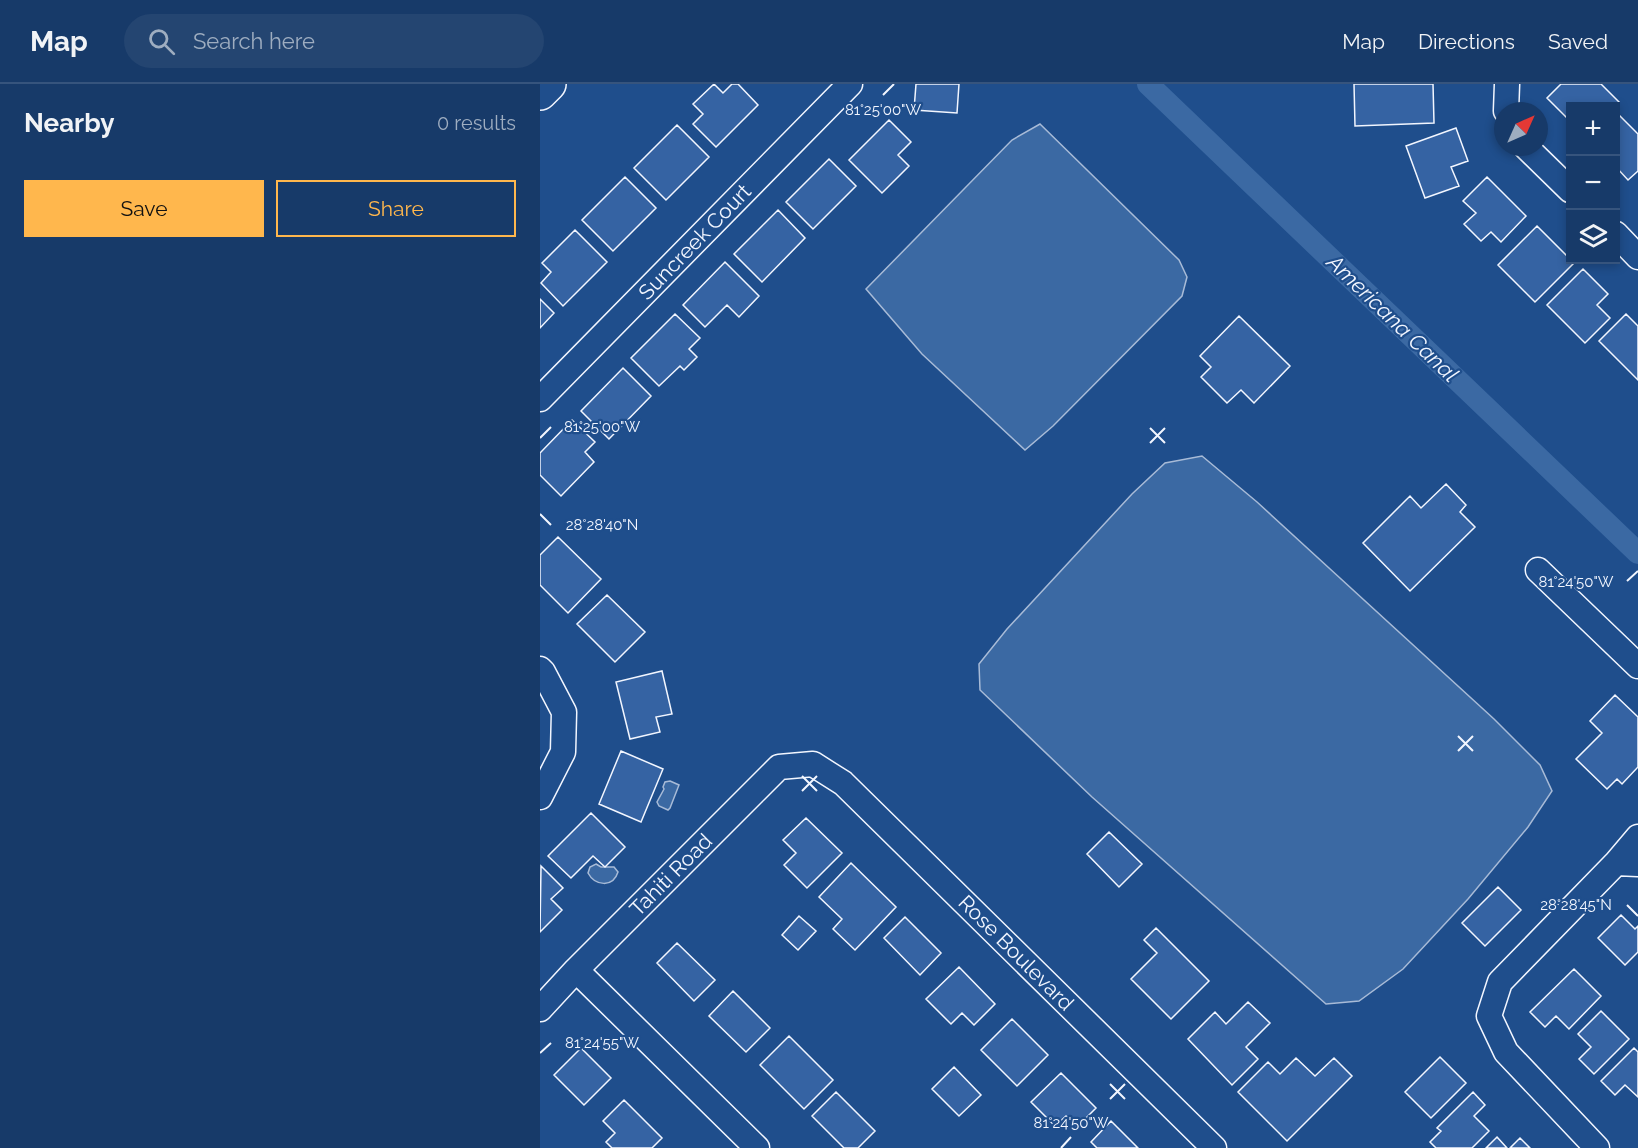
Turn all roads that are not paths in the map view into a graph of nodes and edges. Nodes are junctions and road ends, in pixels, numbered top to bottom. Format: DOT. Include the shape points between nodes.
graph roads {
  1 [pos="549,84"];
  2 [pos="850,84"];
  3 [pos="1507,84"];
  4 [pos="540,93"];
  5 [pos="1506,102"];
  6 [pos="1535,156"];
  7 [pos="1566,186"];
  8 [pos="1620,238"];
  9 [pos="1638,256"];
  10 [pos="540,399"];
  11 [pos="1538,570"];
  12 [pos="1638,666"];
  13 [pos="540,669"];
  14 [pos="813,764"];
  15 [pos="541,796"];
  16 [pos="1638,837"];
  17 [pos="1627,864"];
  18 [pos="576,970"];
  19 [pos="540,1009"];
  20 [pos="757,1148"];
  21 [pos="1214,1148"];
  22 [pos="1597,1148"];
  1 -- 4 [label="highway"];
  2 -- 10 [label="street, Suncreek Court"];
  3 -- 5 [label="street"];
  6 -- 7 [label="street"];
  8 -- 9 [label="street"];
  11 -- 12 [label="street"];
  13 -- 15 [label="street" via="564,712 563,752"];
  14 -- 18 [label="street, Tahiti Road" via="779,767"];
  14 -- 21 [label="street, Rose Boulevard" via="843,783"];
  16 -- 17 [label="street"];
  17 -- 22 [label="street" via="1500,982 1489,1016 1506,1052"];
  18 -- 19 [label="street, Tahiti Road"];
  18 -- 20 [label="street"];
}
